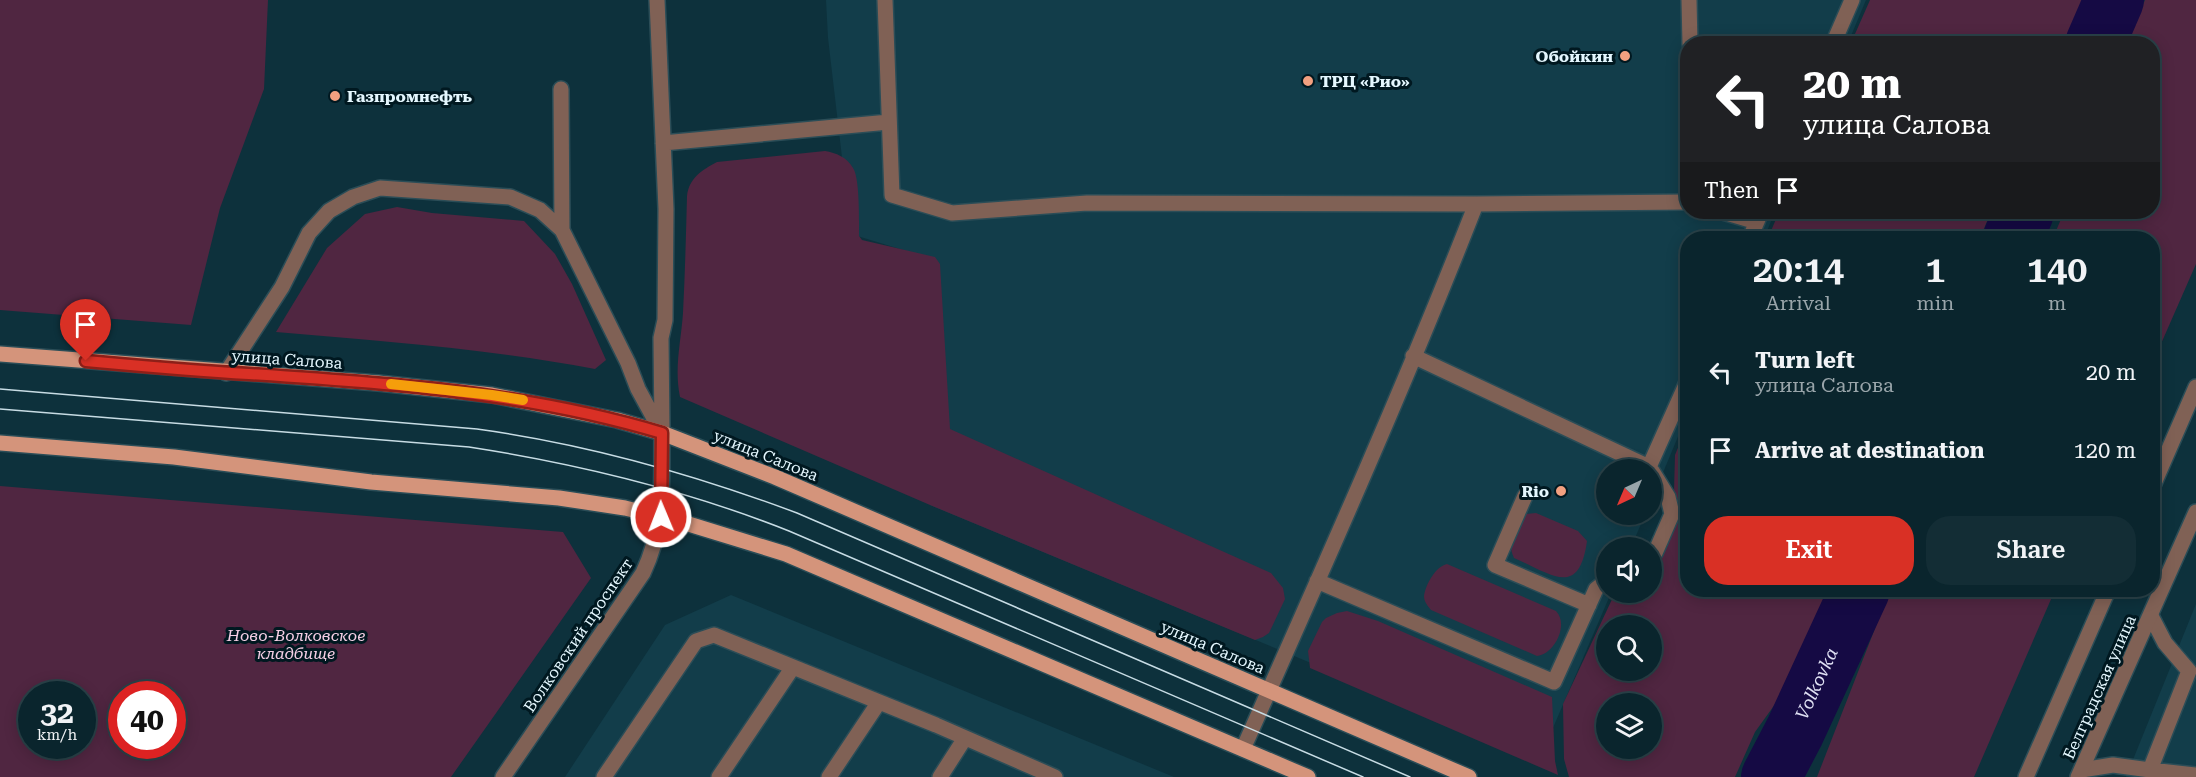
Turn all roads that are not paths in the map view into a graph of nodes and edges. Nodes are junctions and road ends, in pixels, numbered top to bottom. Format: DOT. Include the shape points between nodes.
graph roads {
  1 [pos="657,0"];
  2 [pos="885,0"];
  3 [pos="1689,0"];
  4 [pos="1852,0"];
  5 [pos="1690,36"];
  6 [pos="1836,36"];
  7 [pos="561,89"];
  8 [pos="889,122"];
  9 [pos="663,142"];
  10 [pos="1680,202"];
  11 [pos="1476,204"];
  12 [pos="562,230"];
  13 [pos="0,354"];
  14 [pos="1413,356"];
  15 [pos="226,373"];
  16 [pos="2196,387"];
  17 [pos="1680,399"];
  18 [pos="662,433"];
  19 [pos="0,443"];
  20 [pos="1629,459"];
  21 [pos="1654,459"];
  22 [pos="2160,470"];
  23 [pos="1662,488"];
  24 [pos="1525,496"];
  25 [pos="2196,512"];
  26 [pos="661,517"];
  27 [pos="1661,537"];
  28 [pos="1317,580"];
  29 [pos="1596,589"];
  30 [pos="2160,595"];
  31 [pos="2105,597"];
  32 [pos="2159,597"];
  33 [pos="1589,605"];
  34 [pos="2151,616"];
  35 [pos="793,667"];
  36 [pos="2193,672"];
  37 [pos="1268,690"];
  38 [pos="879,702"];
  39 [pos="965,738"];
  40 [pos="1243,749"];
  41 [pos="2150,770"];
  42 [pos="2080,773"];
  43 [pos="2196,775"];
  44 [pos="1051,776"];
  45 [pos="504,777"];
  46 [pos="604,777"];
  47 [pos="719,777"];
  48 [pos="829,777"];
  49 [pos="940,777"];
  50 [pos="1308,777"];
  51 [pos="1469,777"];
  52 [pos="2026,777"];
  1 -- 9 [label="street, Волковский проспект"];
  2 -- 8 [label="street"];
  3 -- 5 [label="street"];
  4 -- 6 [label="street"];
  7 -- 12 [label="street"];
  8 -- 9 [label="street"];
  8 -- 11 [label="street" via="892,195 952,213 1087,204"];
  9 -- 18 [label="street, Волковский проспект" via="666,209"];
  10 -- 11 [label="street"];
  11 -- 14 [label="street"];
  12 -- 15 [label="street" via="540,210 510,197 380,188 353,197 328,211 309,233 282,287"];
  12 -- 18 [label="street"];
  13 -- 15 [label="main road, улица Салова"];
  14 -- 20 [label="street"];
  14 -- 28 [label="street"];
  15 -- 18 [label="main road, улица Салова" via="492,395 573,409"];
  16 -- 22 [label="street"];
  17 -- 21 [label="street"];
  18 -- 26 [label="street, Волковский проспект"];
  18 -- 37 [label="main road, улица Салова" via="775,477"];
  19 -- 26 [label="main road" via="174,457 371,482 559,498"];
  23 -- 27 [label="street" via="1672,514"];
  24 -- 33 [label="street" via="1495,565"];
  25 -- 30 [label="street, Белградская улица"];
  26 -- 40 [label="main road" via="786,554"];
  26 -- 45 [label="street, Волковский проспект" via="643,573"];
  28 -- 33 [label="street" via="1554,682"];
  28 -- 37 [label="street"];
  29 -- 33 [label="street"];
  31 -- 52 [label="street, Белградская улица"];
  32 -- 34 [label="street, Белградская улица"];
  34 -- 36 [label="street" via="2165,643"];
  34 -- 42 [label="street, Белградская улица"];
  35 -- 38 [label="street"];
  35 -- 46 [label="street" via="714,635 696,641"];
  35 -- 47 [label="street"];
  36 -- 41 [label="street"];
  37 -- 40 [label="street"];
  37 -- 51 [label="main road, улица Салова"];
  38 -- 39 [label="street"];
  38 -- 48 [label="street"];
  39 -- 44 [label="street"];
  39 -- 49 [label="street"];
  40 -- 50 [label="main road"];
  41 -- 42 [label="street" via="2113,765"];
  41 -- 43 [label="street"];
}
